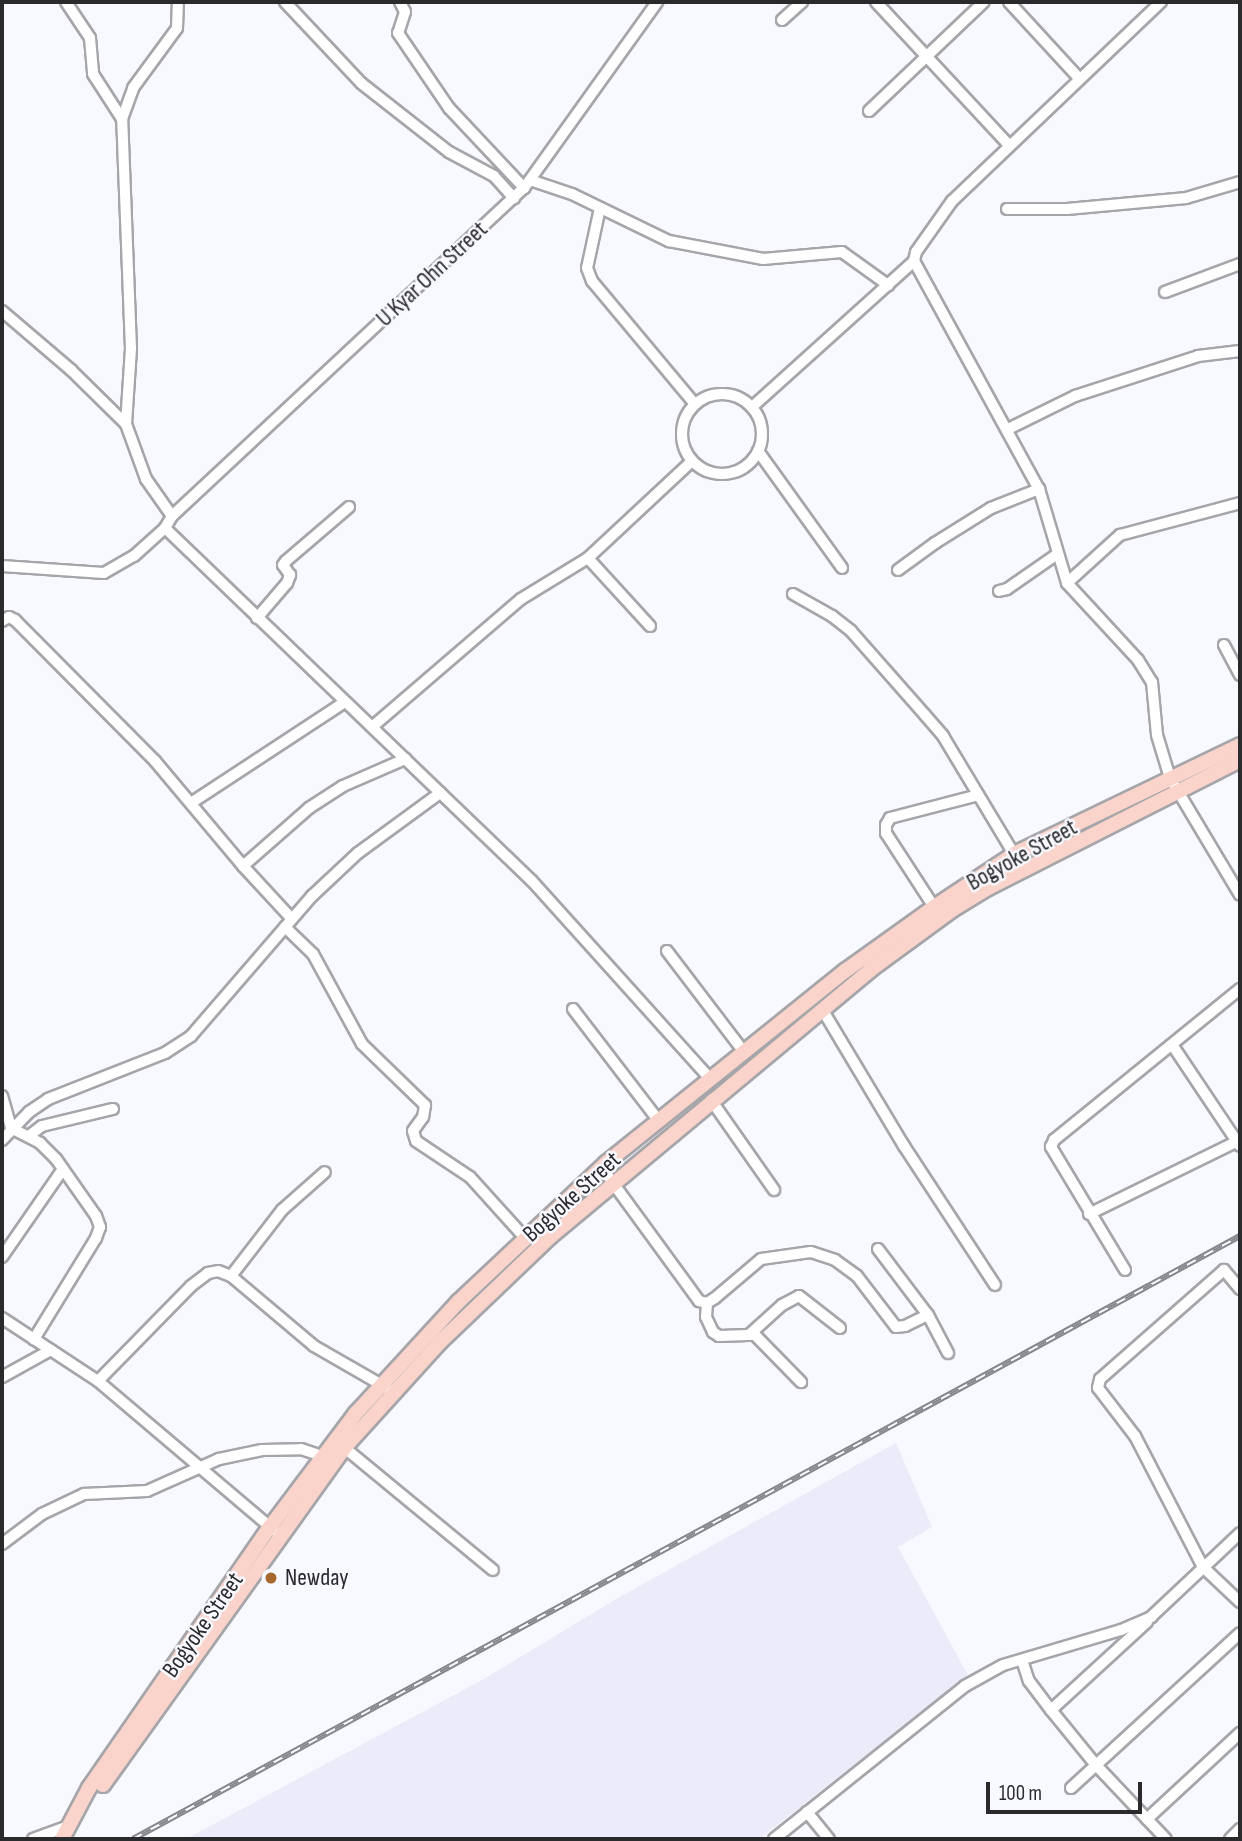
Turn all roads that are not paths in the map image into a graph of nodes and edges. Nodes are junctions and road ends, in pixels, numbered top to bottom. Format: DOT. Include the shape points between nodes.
graph roads {
  1 [pos="66,2"];
  2 [pos="178,2"];
  3 [pos="285,2"];
  4 [pos="400,2"];
  5 [pos="657,2"];
  6 [pos="802,2"];
  7 [pos="876,2"];
  8 [pos="984,2"];
  9 [pos="1009,2"];
  10 [pos="1161,2"];
  11 [pos="782,20"];
  12 [pos="925,55"];
  13 [pos="1079,78"];
  14 [pos="869,111"];
  15 [pos="122,119"];
  16 [pos="1009,144"];
  17 [pos="1240,182"];
  18 [pos="527,184"];
  19 [pos="513,198"];
  20 [pos="600,208"];
  21 [pos="1007,209"];
  22 [pos="914,261"];
  23 [pos="1240,264"];
  24 [pos="888,285"];
  25 [pos="1165,292"];
  26 [pos="2,311"];
  27 [pos="1240,351"];
  28 [pos="695,404"];
  29 [pos="752,407"];
  30 [pos="127,424"];
  31 [pos="1008,429"];
  32 [pos="758,451"];
  33 [pos="692,461"];
  34 [pos="1039,489"];
  35 [pos="1240,503"];
  36 [pos="349,507"];
  37 [pos="172,516"];
  38 [pos="165,528"];
  39 [pos="1056,555"];
  40 [pos="588,558"];
  41 [pos="2,566"];
  42 [pos="842,568"];
  43 [pos="898,570"];
  44 [pos="1067,583"];
  45 [pos="999,591"];
  46 [pos="793,594"];
  47 [pos="257,618"];
  48 [pos="2,621"];
  49 [pos="650,626"];
  50 [pos="1224,645"];
  51 [pos="1240,675"];
  52 [pos="345,702"];
  53 [pos="372,727"];
  54 [pos="1240,745"];
  55 [pos="405,760"];
  56 [pos="1240,761"];
  57 [pos="1170,778"];
  58 [pos="1178,791"];
  59 [pos="440,793"];
  60 [pos="978,795"];
  61 [pos="191,803"];
  62 [pos="1014,854"];
  63 [pos="243,866"];
  64 [pos="1240,895"];
  65 [pos="933,907"];
  66 [pos="288,922"];
  67 [pos="667,951"];
  68 [pos="1240,989"];
  69 [pos="573,1009"];
  70 [pos="822,1009"];
  71 [pos="1173,1046"];
  72 [pos="744,1052"];
  73 [pos="710,1079"];
  74 [pos="2,1096"];
  75 [pos="711,1100"];
  76 [pos="113,1109"];
  77 [pos="659,1121"];
  78 [pos="11,1128"];
  79 [pos="29,1136"];
  80 [pos="2,1140"];
  81 [pos="1239,1143"];
  82 [pos="602,1168"];
  83 [pos="63,1169"];
  84 [pos="326,1172"];
  85 [pos="612,1182"];
  86 [pos="774,1190"];
  87 [pos="1088,1214"];
  88 [pos="526,1239"];
  89 [pos="878,1250"];
  90 [pos="2,1257"];
  91 [pos="1125,1270"];
  92 [pos="231,1276"];
  93 [pos="995,1284"];
  94 [pos="1240,1289"];
  95 [pos="707,1303"];
  96 [pos="928,1315"];
  97 [pos="2,1318"];
  98 [pos="841,1328"];
  99 [pos="750,1334"];
  100 [pos="34,1339"];
  101 [pos="51,1350"];
  102 [pos="948,1353"];
  103 [pos="2,1377"];
  104 [pos="98,1381"];
  105 [pos="801,1382"];
  106 [pos="387,1388"];
  107 [pos="339,1444"];
  108 [pos="328,1458"];
  109 [pos="197,1468"];
  110 [pos="275,1530"];
  111 [pos="1240,1533"];
  112 [pos="2,1544"];
  113 [pos="1203,1567"];
  114 [pos="493,1570"];
  115 [pos="1240,1602"];
  116 [pos="1151,1617"];
  117 [pos="1240,1633"];
  118 [pos="1022,1660"];
  119 [pos="1051,1710"];
  120 [pos="1240,1733"];
  121 [pos="1095,1764"];
  122 [pos="1070,1788"];
  123 [pos="807,1812"];
  124 [pos="1147,1819"];
  125 [pos="69,1827"];
  126 [pos="1240,1829"];
  127 [pos="33,1839"];
  128 [pos="774,1839"];
  129 [pos="830,1839"];
  130 [pos="1166,1839"];
  131 [pos="1230,1839"];
  1 -- 15 [label="street" via="90,38 93,74"];
  2 -- 15 [label="street" via="177,27 133,88"];
  3 -- 19 [label="street" via="361,83 449,152 494,176"];
  4 -- 18 [label="street" via="405,12 398,33 449,108"];
  5 -- 18 [label="street, U Kyar Ohn Street"];
  6 -- 11 [label="street"];
  7 -- 12 [label="street"];
  8 -- 12 [label="street"];
  9 -- 13 [label="street"];
  10 -- 13 [label="street"];
  12 -- 14 [label="street"];
  12 -- 16 [label="street"];
  13 -- 16 [label="street"];
  15 -- 30 [label="street" via="131,349"];
  16 -- 22 [label="street" via="952,201"];
  17 -- 21 [label="street" via="1186,198 1067,209"];
  18 -- 19 [label="street, U Kyar Ohn Street"];
  18 -- 20 [label="street" via="572,194"];
  19 -- 37 [label="street, U Kyar Ohn Street"];
  20 -- 24 [label="street" via="669,241 763,259 842,252"];
  20 -- 28 [label="street" via="587,268 592,281"];
  22 -- 24 [label="street"];
  22 -- 31 [label="street"];
  23 -- 25 [label="street"];
  24 -- 29 [label="street"];
  26 -- 30 [label="street"];
  27 -- 31 [label="street" via="1198,356 1075,396"];
  28 -- 29 [label="street" via="724,394 740,397"];
  28 -- 33 [label="street" via="682,432"];
  29 -- 32 [label="street" via="760,420"];
  30 -- 37 [label="street" via="146,479"];
  31 -- 34 [label="street"];
  32 -- 33 [label="street" via="736,472 720,474"];
  32 -- 42 [label="street"];
  33 -- 40 [label="street"];
  34 -- 39 [label="street"];
  34 -- 43 [label="street" via="991,508"];
  35 -- 44 [label="street" via="1120,535"];
  36 -- 47 [label="street" via="286,561 287,583"];
  37 -- 38 [label="street, U Kyar Ohn Street"];
  38 -- 41 [label="street, U Kyar Ohn Street" via="135,556 104,573"];
  38 -- 47 [label="street"];
  39 -- 44 [label="street"];
  39 -- 45 [label="street"];
  40 -- 49 [label="street"];
  40 -- 53 [label="street" via="521,600"];
  44 -- 57 [label="street" via="1138,660 1152,682 1157,735"];
  46 -- 60 [label="street" via="850,631 943,736"];
  47 -- 52 [label="street"];
  48 -- 61 [label="street" via="15,620"];
  50 -- 51 [label="street"];
  52 -- 53 [label="street"];
  52 -- 61 [label="street"];
  53 -- 55 [label="street"];
  54 -- 57 [label="main road, Bogyoke Street"];
  55 -- 59 [label="street"];
  55 -- 63 [label="street" via="343,786 309,808"];
  56 -- 58 [label="main road, Bogyoke Street"];
  57 -- 58 [label="street"];
  57 -- 62 [label="main road, Bogyoke Street"];
  58 -- 64 [label="street"];
  58 -- 70 [label="main road, Bogyoke Street" via="961,905"];
  59 -- 66 [label="street" via="358,853"];
  59 -- 73 [label="street" via="531,881"];
  60 -- 62 [label="street"];
  60 -- 65 [label="street" via="890,818 886,825 886,833"];
  61 -- 63 [label="street"];
  62 -- 65 [label="main road, Bogyoke Street"];
  63 -- 66 [label="street"];
  65 -- 72 [label="main road, Bogyoke Street"];
  66 -- 78 [label="street" via="205,1023 182,1043 48,1099"];
  66 -- 88 [label="street" via="313,954 362,1044 425,1105 413,1131 416,1141 470,1177"];
  67 -- 72 [label="street"];
  68 -- 71 [label="street"];
  69 -- 77 [label="street"];
  70 -- 75 [label="main road, Bogyoke Street"];
  70 -- 93 [label="street" via="904,1146"];
  71 -- 81 [label="street"];
  71 -- 87 [label="street" via="1054,1140 1052,1153"];
  72 -- 73 [label="main road, Bogyoke Street"];
  73 -- 77 [label="main road, Bogyoke Street"];
  74 -- 78 [label="street"];
  75 -- 85 [label="main road, Bogyoke Street"];
  75 -- 86 [label="street"];
  76 -- 79 [label="street" via="42,1126"];
  77 -- 82 [label="main road, Bogyoke Street"];
  78 -- 79 [label="street"];
  78 -- 80 [label="street"];
  79 -- 83 [label="street"];
  81 -- 87 [label="street"];
  82 -- 85 [label="street"];
  82 -- 88 [label="main road, Bogyoke Street"];
  83 -- 90 [label="street"];
  83 -- 100 [label="street" via="100,1227"];
  84 -- 92 [label="street" via="282,1210"];
  85 -- 95 [label="street" via="699,1301"];
  85 -- 106 [label="main road, Bogyoke Street"];
  87 -- 91 [label="street"];
  88 -- 106 [label="main road, Bogyoke Street" via="458,1302"];
  89 -- 96 [label="street"];
  92 -- 104 [label="street" via="214,1271 197,1281"];
  92 -- 106 [label="street" via="314,1346"];
  94 -- 113 [label="street" via="1224,1270 1100,1379 1098,1388 1135,1436"];
  95 -- 96 [label="street" via="761,1259 811,1252 835,1260 857,1276 896,1327"];
  95 -- 99 [label="street" via="706,1317 713,1332 719,1336"];
  96 -- 102 [label="street"];
  97 -- 100 [label="street"];
  98 -- 99 [label="street" via="799,1296"];
  99 -- 105 [label="street"];
  100 -- 101 [label="street"];
  101 -- 103 [label="street"];
  101 -- 104 [label="street"];
  104 -- 109 [label="street"];
  106 -- 107 [label="main road, Bogyoke Street"];
  107 -- 108 [label="main road, Bogyoke Street"];
  107 -- 114 [label="street"];
  108 -- 109 [label="street" via="280,1448 234,1455"];
  108 -- 110 [label="main road, Bogyoke Street"];
  109 -- 110 [label="street"];
  109 -- 112 [label="street" via="147,1491 97,1491 73,1497"];
  110 -- 125 [label="main road, Bogyoke Street" via="141,1723 89,1788"];
  111 -- 113 [label="street"];
  113 -- 115 [label="street"];
  113 -- 116 [label="street"];
  116 -- 118 [label="street"];
  116 -- 119 [label="street"];
  117 -- 121 [label="street"];
  118 -- 119 [label="street" via="1029,1681"];
  118 -- 123 [label="street" via="965,1686"];
  119 -- 121 [label="street"];
  120 -- 124 [label="street"];
  121 -- 122 [label="street"];
  121 -- 124 [label="street"];
  123 -- 128 [label="street"];
  123 -- 129 [label="street"];
  124 -- 130 [label="street"];
  125 -- 127 [label="street"];
  126 -- 131 [label="street"];
}
